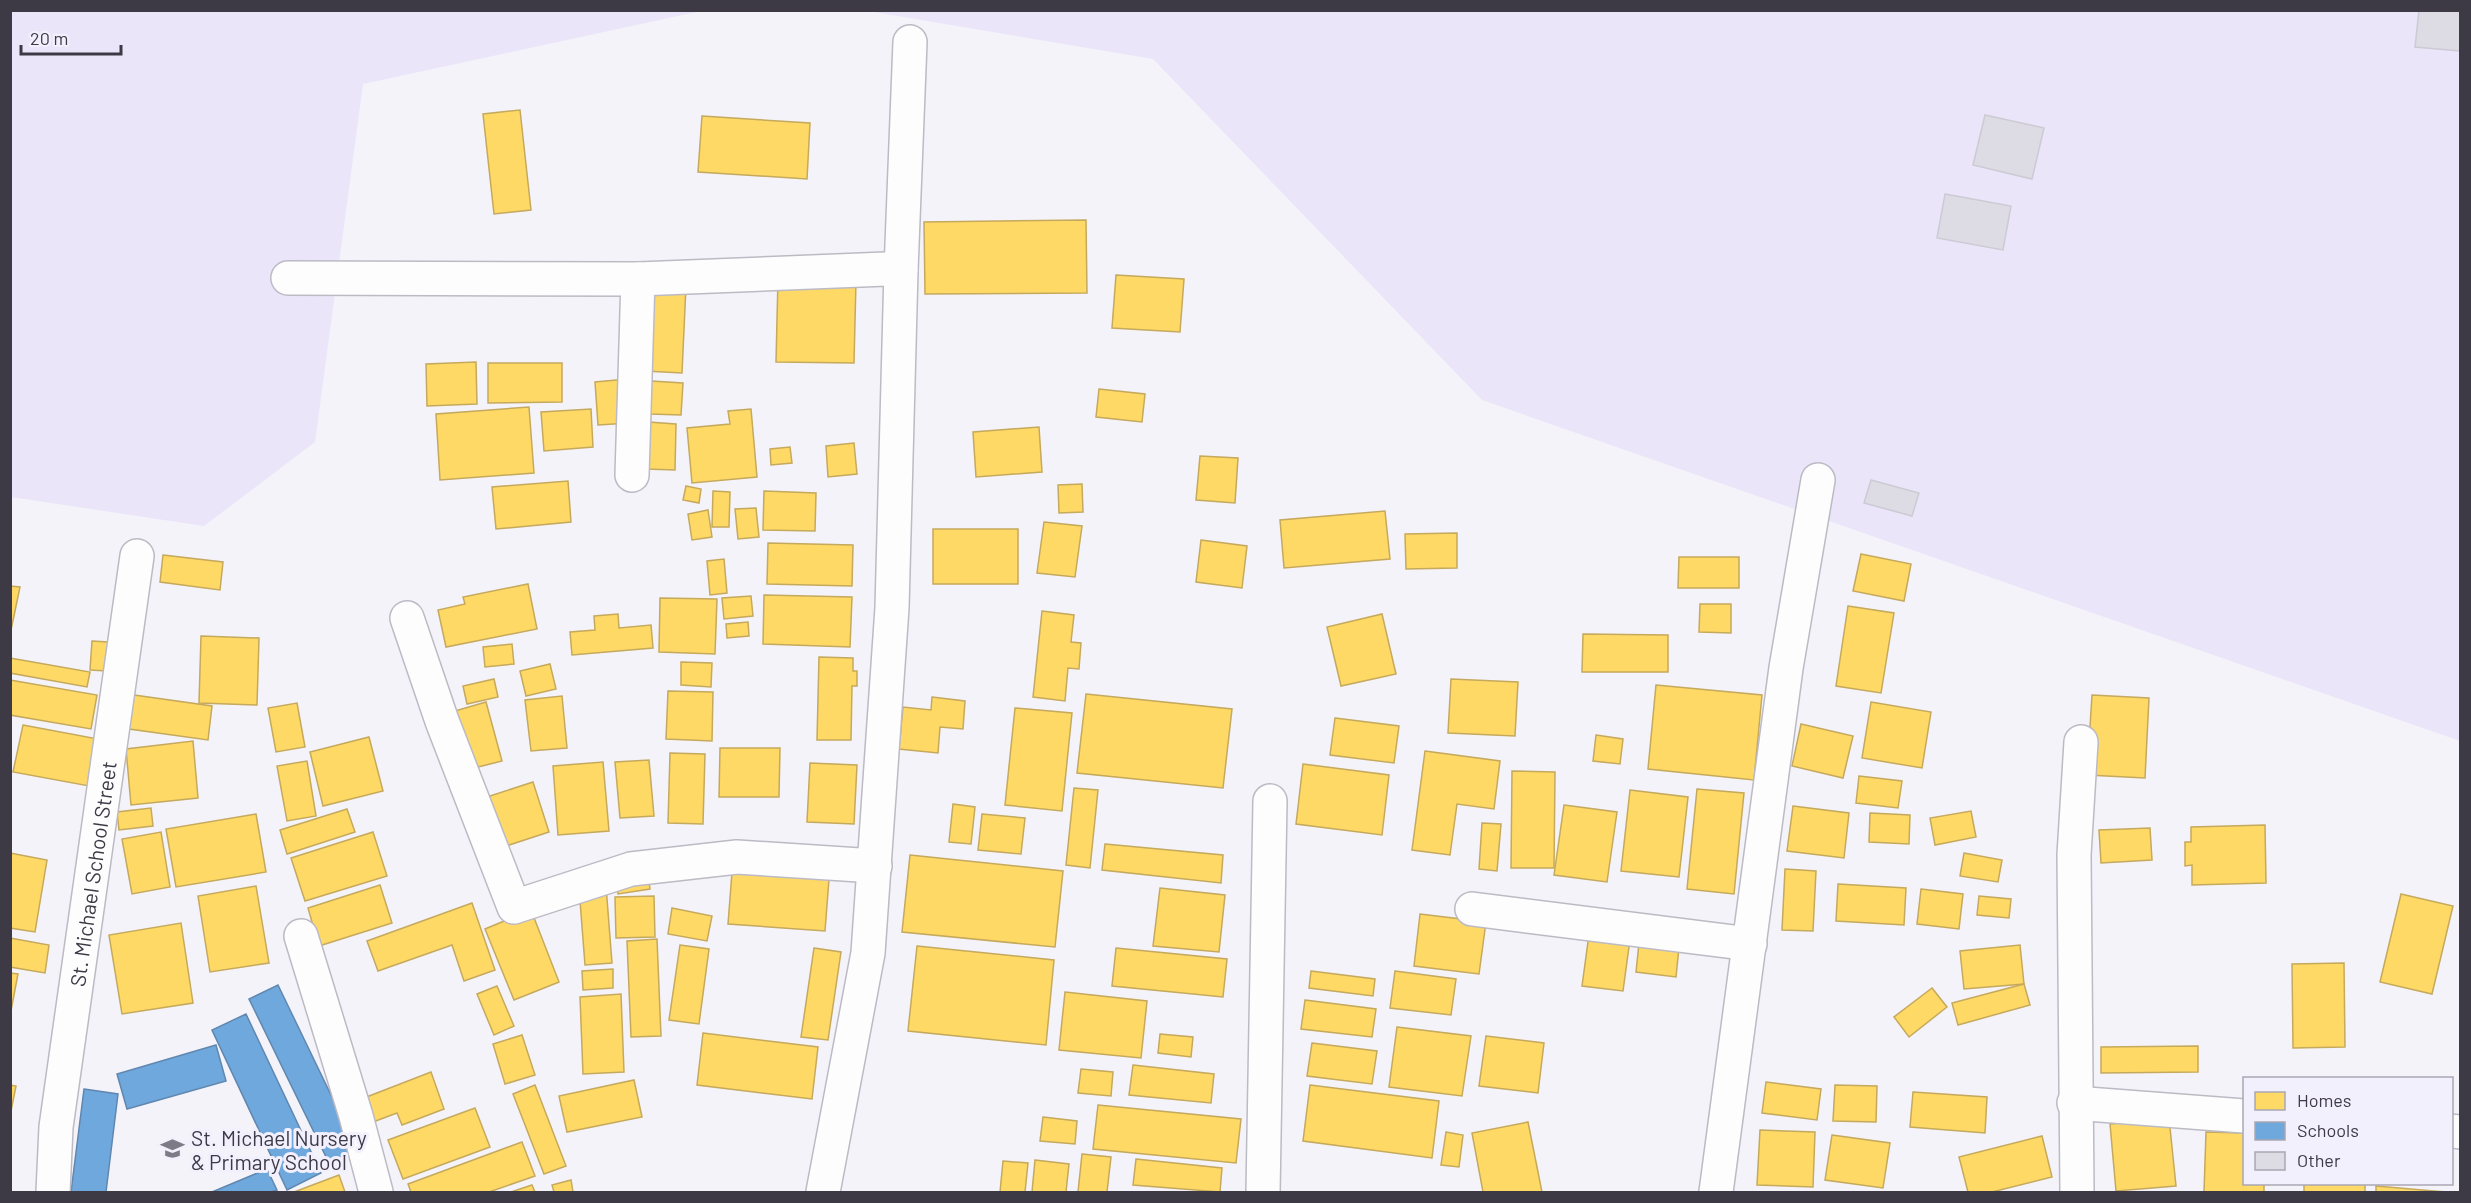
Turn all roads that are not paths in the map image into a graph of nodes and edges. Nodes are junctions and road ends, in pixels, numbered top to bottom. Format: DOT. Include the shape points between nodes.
graph roads {
  1 [pos="910,42"];
  2 [pos="901,270"];
  3 [pos="288,278"];
  4 [pos="638,279"];
  5 [pos="632,475"];
  6 [pos="1818,480"];
  7 [pos="137,556"];
  8 [pos="407,618"];
  9 [pos="2081,742"];
  10 [pos="1270,801"];
  11 [pos="875,866"];
  12 [pos="1472,909"];
  13 [pos="301,936"];
  14 [pos="1750,944"];
  15 [pos="2074,1103"];
  16 [pos="2243,1116"];
  17 [pos="53,1192"];
  18 [pos="376,1192"];
  19 [pos="823,1192"];
  20 [pos="1263,1192"];
  21 [pos="1716,1192"];
  22 [pos="2077,1192"];
  1 -- 2 [label="street"];
  2 -- 4 [label="street"];
  2 -- 11 [label="street" via="892,609"];
  3 -- 4 [label="street"];
  4 -- 5 [label="street"];
  6 -- 14 [label="street" via="1786,668"];
  7 -- 17 [label="street, St. Michael School Street" via="56,1127"];
  8 -- 11 [label="street" via="514,907 631,868 725,858"];
  9 -- 15 [label="street" via="2074,855"];
  10 -- 20 [label="street"];
  11 -- 19 [label="street" via="868,953"];
  12 -- 14 [label="street"];
  13 -- 18 [label="street"];
  14 -- 21 [label="street"];
  15 -- 16 [label="street"];
  15 -- 22 [label="street"];
}
